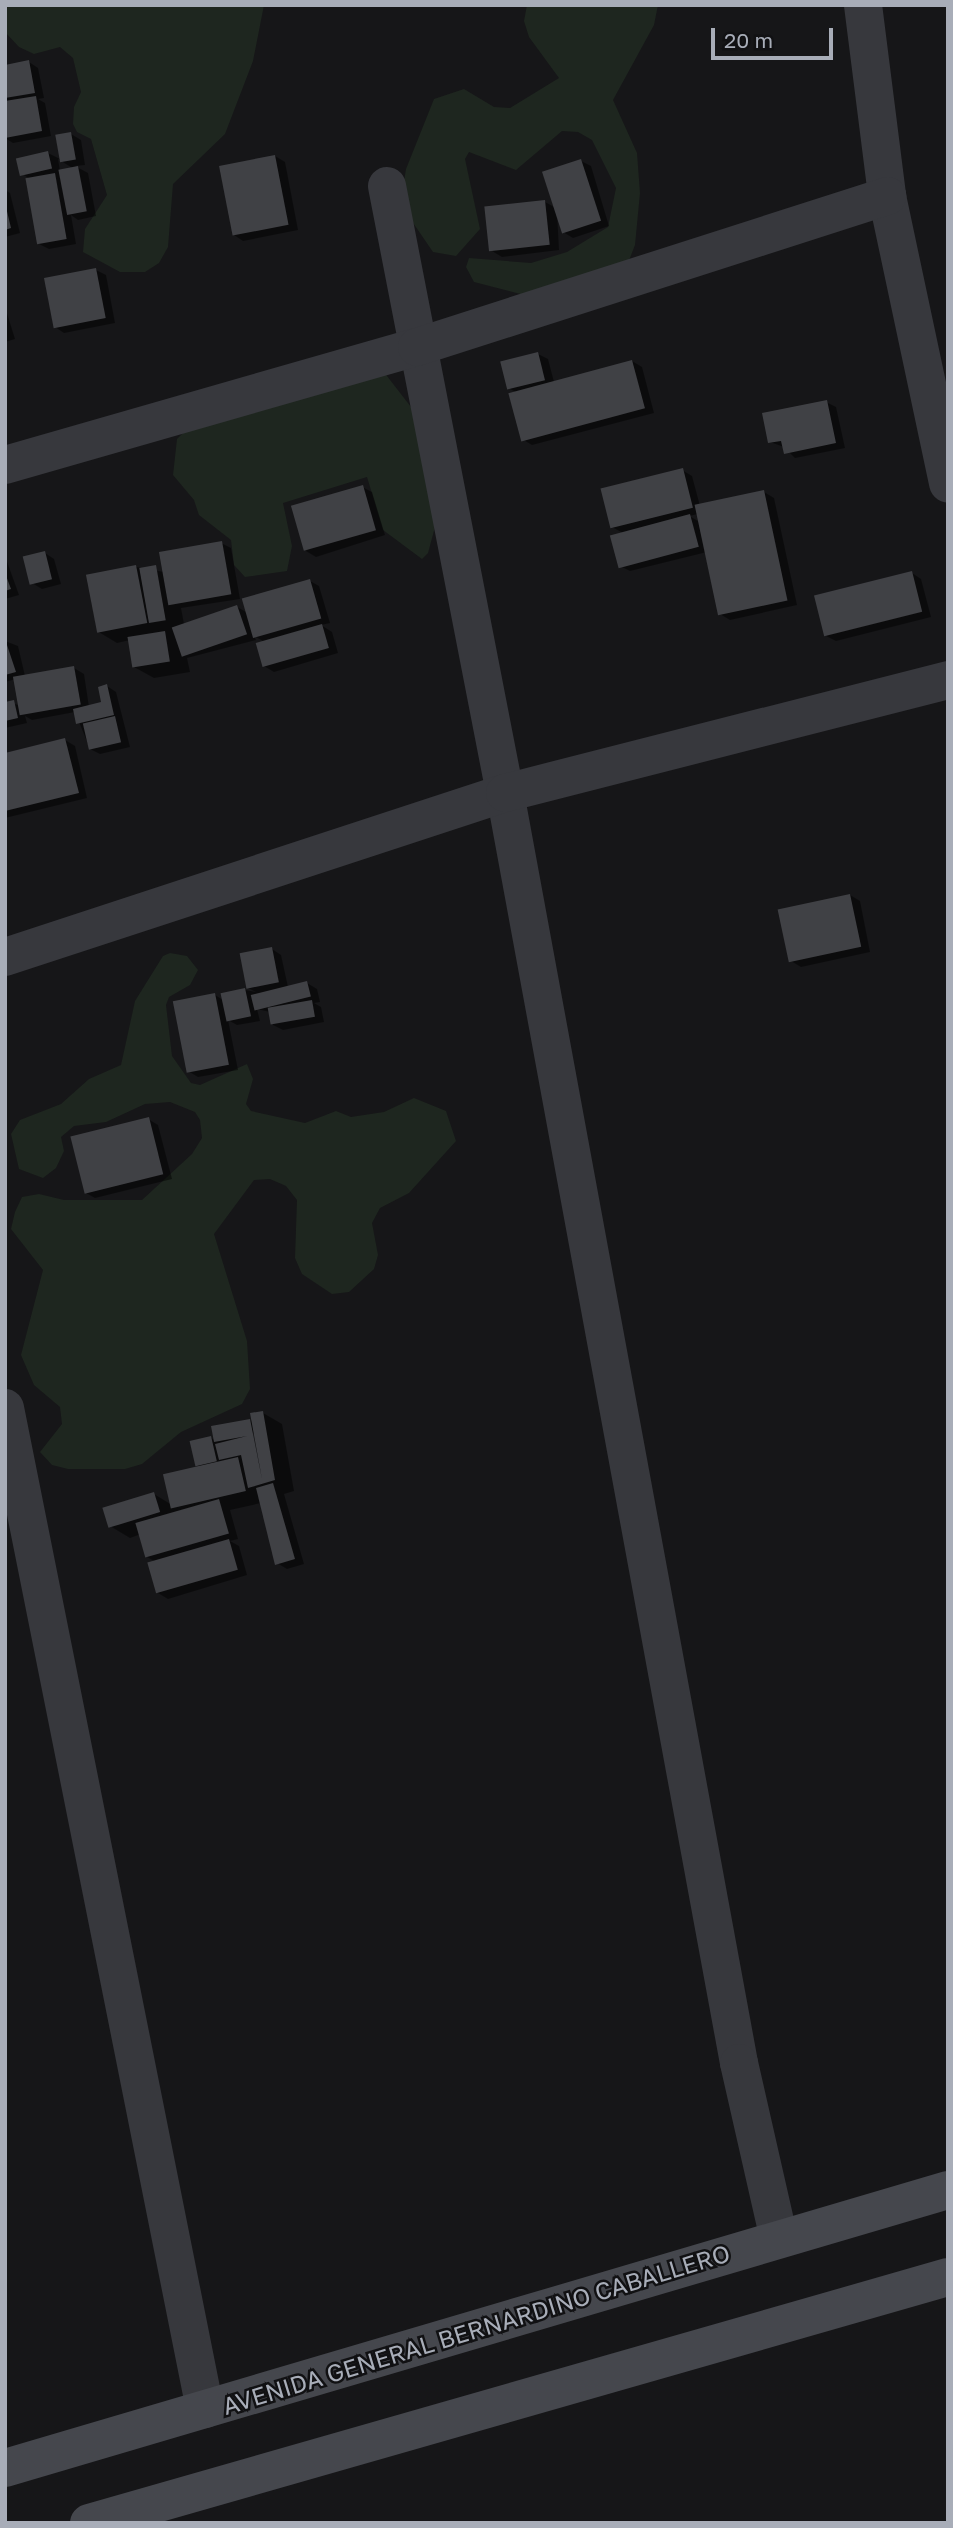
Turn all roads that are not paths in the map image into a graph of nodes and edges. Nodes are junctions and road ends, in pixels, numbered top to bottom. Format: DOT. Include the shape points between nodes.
graph roads {
  1 [pos="863,5"];
  2 [pos="387,186"];
  3 [pos="887,196"];
  4 [pos="417,347"];
  5 [pos="5,465"];
  6 [pos="948,484"];
  7 [pos="948,680"];
  8 [pos="505,793"];
  9 [pos="5,957"];
  10 [pos="5,1408"];
  11 [pos="948,2190"];
  12 [pos="779,2239"];
  13 [pos="948,2277"];
  14 [pos="205,2409"];
  15 [pos="5,2468"];
  16 [pos="89,2523"];
  1 -- 3 [label="street"];
  2 -- 4 [label="street"];
  3 -- 4 [label="street"];
  3 -- 6 [label="street"];
  4 -- 5 [label="street"];
  4 -- 8 [label="street"];
  7 -- 8 [label="street"];
  8 -- 9 [label="street"];
  8 -- 12 [label="street" via="739,2063"];
  10 -- 14 [label="street"];
  11 -- 12 [label="main road, AVENIDA GENERAL BERNARDINO CABALLERO"];
  12 -- 14 [label="main road, AVENIDA GENERAL BERNARDINO CABALLERO"];
  13 -- 16 [label="main road"];
  14 -- 15 [label="main road, AVENIDA GENERAL BERNARDINO CABALLERO"];
}
